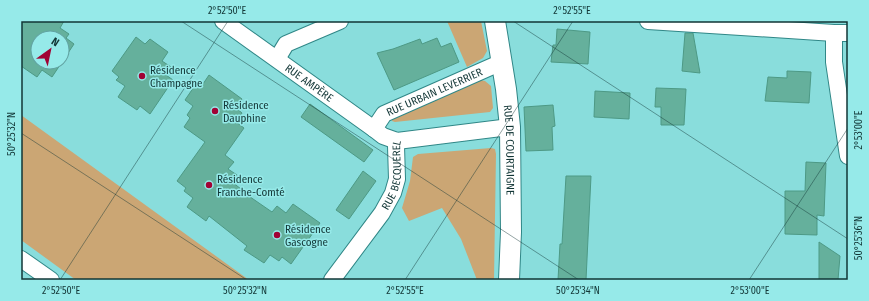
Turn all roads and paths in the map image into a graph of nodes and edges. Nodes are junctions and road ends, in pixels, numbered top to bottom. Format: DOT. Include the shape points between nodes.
graph roads {
  1 [pos="223,21"];
  2 [pos="340,21"];
  3 [pos="495,21"];
  4 [pos="648,21"];
  5 [pos="841,33"];
  6 [pos="277,59"];
  7 [pos="502,62"];
  8 [pos="510,127"];
  9 [pos="374,129"];
  10 [pos="397,141"];
  11 [pos="848,156"];
  12 [pos="21,259"];
  13 [pos="51,280"];
  14 [pos="332,280"];
  15 [pos="509,280"];
  1 -- 6 [label="street, RUE AMPÈRE"];
  2 -- 6 [label="street" via="286,44"];
  3 -- 7 [label="street, RUE DE COURTAIGNE"];
  4 -- 5 [label="street"];
  5 -- 11 [label="street" via="834,62"];
  6 -- 9 [label="street, RUE AMPÈRE"];
  7 -- 8 [label="street, RUE DE COURTAIGNE"];
  7 -- 9 [label="street, RUE URBAIN LEVERRIER" via="384,114"];
  8 -- 10 [label="street, RUE BECQUEREL"];
  8 -- 15 [label="street, RUE DE COURTAIGNE"];
  9 -- 10 [label="street, RUE AMPÈRE" via="383,136"];
  10 -- 14 [label="street, RUE BECQUEREL" via="397,179 393,193"];
  12 -- 13 [label="street"];
}
